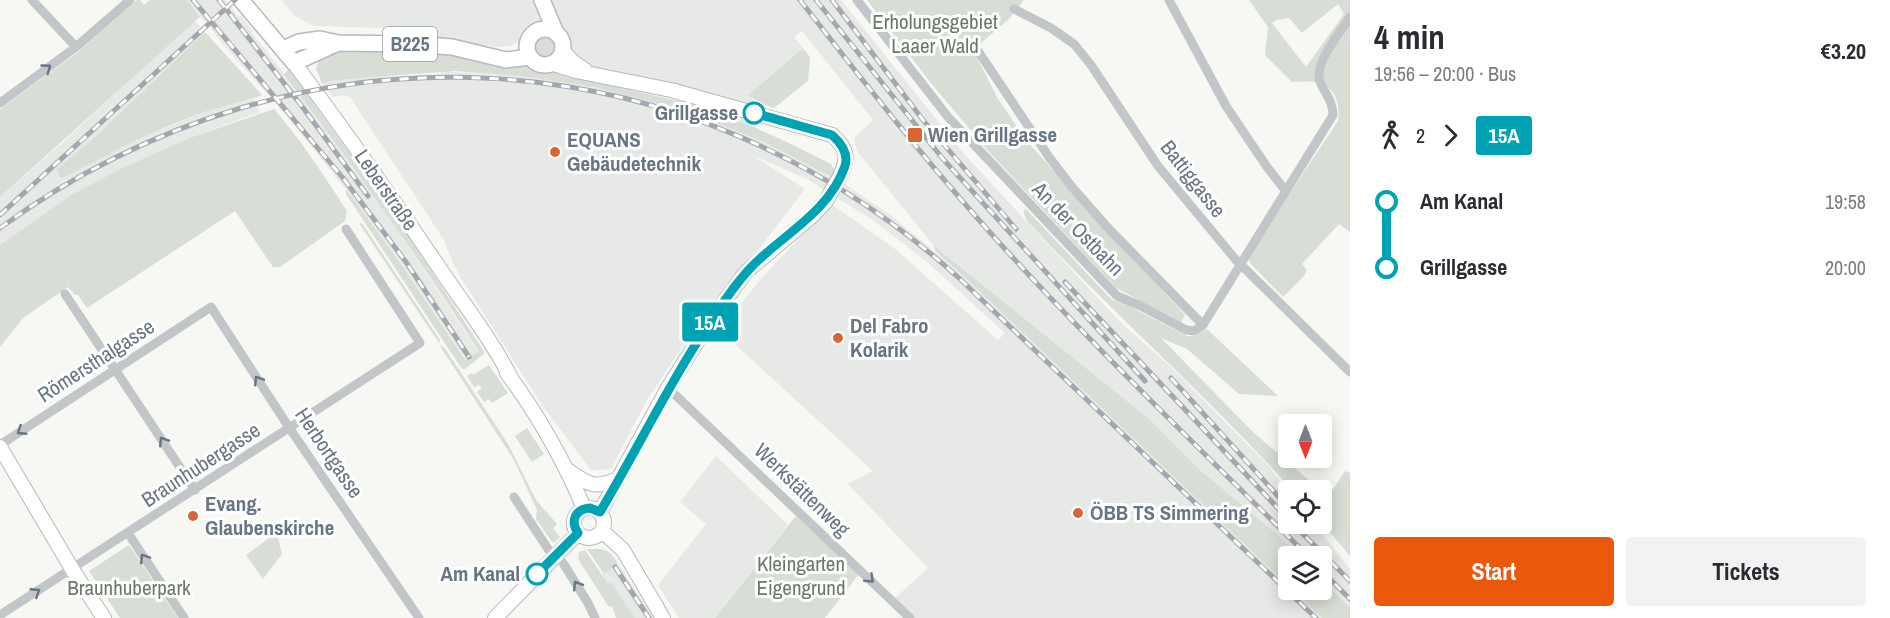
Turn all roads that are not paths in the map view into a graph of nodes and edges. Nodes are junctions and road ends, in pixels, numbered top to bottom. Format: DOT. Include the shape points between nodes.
graph roads {
  1 [pos="32,0"];
  2 [pos="130,0"];
  3 [pos="241,0"];
  4 [pos="541,0"];
  5 [pos="857,0"];
  6 [pos="1169,0"];
  7 [pos="1014,9"];
  8 [pos="1350,16"];
  9 [pos="536,31"];
  10 [pos="556,33"];
  11 [pos="338,43"];
  12 [pos="974,45"];
  13 [pos="76,47"];
  14 [pos="283,49"];
  15 [pos="562,50"];
  16 [pos="528,51"];
  17 [pos="294,63"];
  18 [pos="551,63"];
  19 [pos="587,71"];
  20 [pos="1,100"];
  21 [pos="1285,190"];
  22 [pos="345,229"];
  23 [pos="1240,265"];
  24 [pos="64,294"];
  25 [pos="211,307"];
  26 [pos="1203,325"];
  27 [pos="116,370"];
  28 [pos="1350,372"];
  29 [pos="668,388"];
  30 [pos="290,429"];
  31 [pos="0,446"];
  32 [pos="567,470"];
  33 [pos="618,479"];
  34 [pos="195,490"];
  35 [pos="514,497"];
  36 [pos="584,508"];
  37 [pos="600,512"];
  38 [pos="602,531"];
  39 [pos="128,533"];
  40 [pos="578,533"];
  41 [pos="555,556"];
  42 [pos="72,569"];
  43 [pos="0,615"];
  44 [pos="104,618"];
  45 [pos="184,618"];
  46 [pos="419,618"];
  47 [pos="495,618"];
  48 [pos="595,618"];
  49 [pos="663,618"];
  50 [pos="910,618"];
  1 -- 13 [label="street"];
  2 -- 13 [label="street"];
  3 -- 14 [label="main road"];
  4 -- 9 [label="main road"];
  4 -- 10 [label="main road"];
  5 -- 26 [label="street, An der Ostbahn" via="948,117 1117,296 1186,330 1194,331"];
  6 -- 21 [label="street" via="1226,106"];
  7 -- 23 [label="street, Battiggasse" via="1052,27 1074,44 1158,166"];
  8 -- 21 [label="street" via="1318,69 1334,115"];
  9 -- 10 [label="main road" via="547,29"];
  9 -- 16 [label="main road" via="530,36"];
  10 -- 15 [label="main road"];
  11 -- 14 [label="main road, B225" via="306,40"];
  11 -- 16 [label="main road, B225" via="452,47 506,60"];
  11 -- 17 [label="main road, B225"];
  12 -- 26 [label="street, An der Ostbahn" via="1072,187"];
  20 -- 13 [label="street, one-way"];
  14 -- 17 [label="main road"];
  15 -- 18 [label="main road"];
  15 -- 19 [label="main road"];
  16 -- 18 [label="main road, B225" via="540,64"];
  17 -- 32 [label="main road, Leberstraße" via="475,317"];
  18 -- 19 [label="main road"];
  19 -- 29 [label="main road, bridge" via="820,130 839,140 845,151 845,166 826,201 747,271"];
  21 -- 23 [label="street"];
  22 -- 30 [label="street, Braunhubergasse" via="420,343"];
  23 -- 26 [label="street"];
  23 -- 28 [label="street, Battiggasse"];
  24 -- 27 [label="street"];
  25 -- 27 [label="street, Römersthalgasse"];
  30 -- 25 [label="street, Herbortgasse, one-way"];
  27 -- 31 [label="street, Römersthalgasse, one-way"];
  34 -- 27 [label="street, one-way"];
  29 -- 33 [label="main road"];
  29 -- 50 [label="street, Werkstättenweg, one-way"];
  30 -- 34 [label="street, Braunhubergasse"];
  30 -- 46 [label="street, Herbortgasse"];
  31 -- 42 [label="main road"];
  32 -- 33 [label="main road" via="594,485"];
  32 -- 36 [label="main road, Leberstraße"];
  33 -- 37 [label="main road"];
  34 -- 39 [label="street, Braunhubergasse"];
  35 -- 41 [label="street"];
  36 -- 37 [label="main road"];
  36 -- 40 [label="main road" via="574,521"];
  37 -- 38 [label="main road" via="604,521"];
  38 -- 40 [label="main road" via="590,538"];
  38 -- 49 [label="main road" via="623,550"];
  39 -- 42 [label="street, Braunhubergasse"];
  45 -- 39 [label="street, one-way"];
  40 -- 41 [label="main road"];
  41 -- 47 [label="main road"];
  48 -- 41 [label="street, one-way"];
  43 -- 42 [label="street, Braunhubergasse, one-way"];
  42 -- 44 [label="main road"];
}
